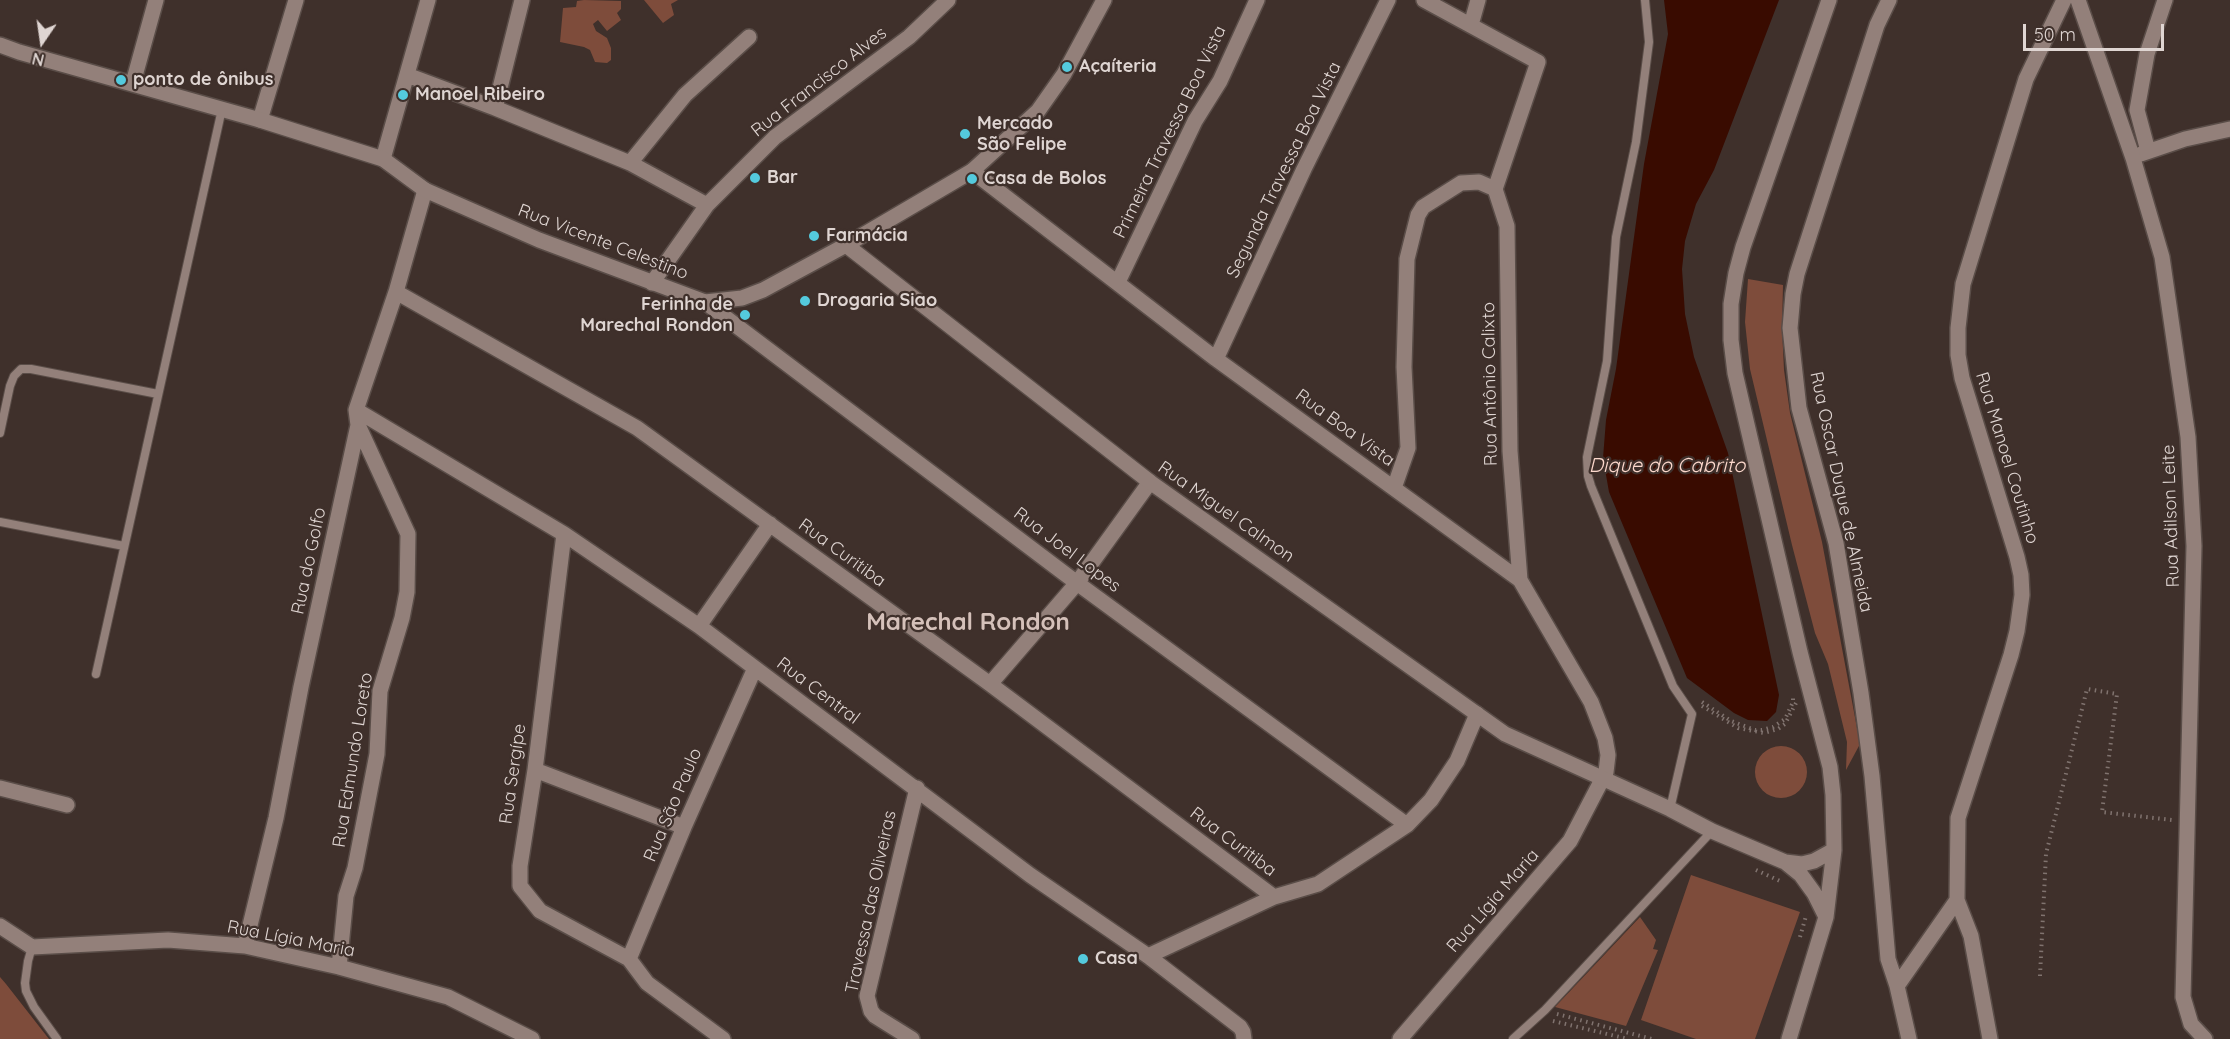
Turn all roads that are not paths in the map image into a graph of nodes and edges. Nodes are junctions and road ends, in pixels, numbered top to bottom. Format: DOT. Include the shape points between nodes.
graph roads {
  1 [pos="156,0"];
  2 [pos="296,0"];
  3 [pos="428,0"];
  4 [pos="522,0"];
  5 [pos="948,0"];
  6 [pos="1104,0"];
  7 [pos="1257,0"];
  8 [pos="1388,0"];
  9 [pos="1424,0"];
  10 [pos="1478,0"];
  11 [pos="1645,0"];
  12 [pos="1829,0"];
  13 [pos="1889,0"];
  14 [pos="2064,0"];
  15 [pos="2078,0"];
  16 [pos="2165,0"];
  17 [pos="1471,25"];
  18 [pos="749,37"];
  19 [pos="0,45"];
  20 [pos="407,75"];
  21 [pos="132,83"];
  22 [pos="222,108"];
  23 [pos="495,108"];
  24 [pos="260,120"];
  25 [pos="2230,129"];
  26 [pos="2148,151"];
  27 [pos="2133,158"];
  28 [pos="382,159"];
  29 [pos="630,163"];
  30 [pos="972,171"];
  31 [pos="1495,189"];
  32 [pos="425,190"];
  33 [pos="707,205"];
  34 [pos="846,245"];
  35 [pos="1118,282"];
  36 [pos="652,283"];
  37 [pos="396,292"];
  38 [pos="705,302"];
  39 [pos="1216,359"];
  40 [pos="158,394"];
  41 [pos="357,418"];
  42 [pos="0,433"];
  43 [pos="1150,482"];
  44 [pos="1394,488"];
  45 [pos="0,522"];
  46 [pos="770,525"];
  47 [pos="564,534"];
  48 [pos="124,546"];
  49 [pos="1520,580"];
  50 [pos="1077,583"];
  51 [pos="699,626"];
  52 [pos="755,668"];
  53 [pos="96,674"];
  54 [pos="990,684"];
  55 [pos="1477,714"];
  56 [pos="535,770"];
  57 [pos="1603,780"];
  58 [pos="0,788"];
  59 [pos="917,789"];
  60 [pos="67,806"];
  61 [pos="1670,809"];
  62 [pos="1407,825"];
  63 [pos="684,826"];
  64 [pos="1712,831"];
  65 [pos="1834,850"];
  66 [pos="1785,862"];
  67 [pos="1275,897"];
  68 [pos="1957,900"];
  69 [pos="1826,917"];
  70 [pos="0,926"];
  71 [pos="245,946"];
  72 [pos="32,947"];
  73 [pos="1148,956"];
  74 [pos="629,959"];
  75 [pos="339,967"];
  76 [pos="1897,986"];
  77 [pos="1242,1033"];
  78 [pos="57,1039"];
  79 [pos="532,1039"];
  80 [pos="723,1039"];
  81 [pos="912,1039"];
  82 [pos="1400,1039"];
  83 [pos="1513,1039"];
  84 [pos="1789,1039"];
  85 [pos="1908,1039"];
  86 [pos="1990,1039"];
  87 [pos="2205,1039"];
  1 -- 21 [label="street"];
  2 -- 24 [label="street"];
  3 -- 20 [label="street"];
  4 -- 23 [label="street"];
  5 -- 33 [label="street, Rua Francisco Alves" via="909,37 775,137"];
  6 -- 30 [label="street, Rua Vicente Celestino" via="1064,74 1038,111"];
  7 -- 35 [label="street, Primeira Travessa Boa Vista"];
  8 -- 39 [label="street, Segunda Travessa Boa Vista"];
  9 -- 17 [label="street"];
  10 -- 17 [label="street"];
  11 -- 61 [label="lane" via="1648,53 1636,142 1616,237 1606,361 1587,457 1588,476 1673,686 1692,714"];
  12 -- 65 [label="street" via="1740,259 1730,323 1736,373 1830,767"];
  13 -- 76 [label="street, Rua Oscar Duque de Almeida" via="1877,25 1797,274 1790,328 1799,408 1836,543 1862,693 1888,959"];
  14 -- 68 [label="street, Rua Manoel Coutinho" via="2026,79 1960,300 1958,355 1962,378 2017,556 2022,595 2011,655 1958,818"];
  15 -- 27 [label="street, Rua Adilson Leite"];
  16 -- 26 [label="street" via="2147,54 2137,110"];
  17 -- 31 [label="street" via="1538,62"];
  18 -- 29 [label="street" via="685,95"];
  19 -- 21 [label="street, Rua Vicente Celestino"];
  20 -- 23 [label="street"];
  20 -- 28 [label="street"];
  21 -- 22 [label="street, Rua Vicente Celestino"];
  22 -- 24 [label="street, Rua Vicente Celestino"];
  22 -- 40 [label="lane"];
  23 -- 29 [label="street"];
  24 -- 28 [label="street, Rua Vicente Celestino"];
  25 -- 26 [label="street"];
  26 -- 27 [label="street"];
  27 -- 87 [label="street, Rua Adilson Leite" via="2162,257 2188,437 2194,546 2183,997 2191,1024"];
  28 -- 32 [label="street, Rua Vicente Celestino"];
  29 -- 33 [label="street"];
  30 -- 34 [label="street, Rua Vicente Celestino"];
  30 -- 35 [label="street, Rua Boa Vista"];
  31 -- 44 [label="street" via="1479,182 1461,183 1423,207 1418,215 1407,259 1404,367 1408,448"];
  31 -- 49 [label="street, Rua Antônio Calixto" via="1508,226 1510,451"];
  32 -- 36 [label="street, Rua Vicente Celestino" via="539,240"];
  32 -- 37 [label="street, Rua do Golfo"];
  33 -- 36 [label="street, Rua Francisco Alves"];
  34 -- 38 [label="street, Rua Vicente Celestino" via="752,295"];
  34 -- 43 [label="street, Rua Miguel Calmon"];
  35 -- 39 [label="street, Rua Boa Vista"];
  36 -- 38 [label="street, Rua Vicente Celestino"];
  37 -- 41 [label="street, Rua do Golfo"];
  37 -- 46 [label="street, Rua Curitiba" via="637,428"];
  38 -- 50 [label="street, Rua Joel Lopes"];
  39 -- 44 [label="street, Rua Boa Vista"];
  40 -- 42 [label="lane" via="21,369 10,386"];
  40 -- 48 [label="lane"];
  41 -- 47 [label="street, Rua Central"];
  41 -- 71 [label="street, Rua do Golfo" via="276,818"];
  41 -- 75 [label="street, Rua Edmundo Loreto" via="408,534 407,592 380,691 377,754 343,914"];
  43 -- 50 [label="street"];
  43 -- 55 [label="street, Rua Miguel Calmon"];
  44 -- 49 [label="street, Rua Boa Vista"];
  45 -- 48 [label="lane"];
  46 -- 51 [label="street"];
  46 -- 54 [label="street, Rua Curitiba"];
  47 -- 51 [label="street, Rua Central"];
  47 -- 56 [label="street, Rua Sergípe"];
  48 -- 53 [label="lane"];
  49 -- 57 [label="street, Rua Boa Vista" via="1591,702 1607,747"];
  50 -- 54 [label="street"];
  50 -- 62 [label="street, Rua Joel Lopes"];
  51 -- 52 [label="street, Rua Central"];
  52 -- 59 [label="street, Rua Central"];
  52 -- 63 [label="street, Rua São Paulo"];
  54 -- 67 [label="street, Rua Curitiba"];
  55 -- 57 [label="street, Rua Miguel Calmon" via="1504,734"];
  55 -- 62 [label="street" via="1457,762 1431,801"];
  56 -- 63 [label="street"];
  56 -- 74 [label="street, Rua Sergípe" via="520,886 540,911"];
  57 -- 61 [label="street, Rua Miguel Calmon"];
  57 -- 82 [label="street, Rua Lígia Maria" via="1570,841"];
  58 -- 60 [label="street"];
  59 -- 73 [label="street, Rua Central" via="1030,875"];
  59 -- 81 [label="street, Travessa das Oliveiras" via="867,996 876,1016"];
  61 -- 64 [label="street, Rua Miguel Calmon"];
  62 -- 67 [label="street" via="1318,884"];
  63 -- 74 [label="street, Rua São Paulo"];
  64 -- 66 [label="street, Rua Miguel Calmon"];
  64 -- 83 [label="lane" via="1545,1010"];
  65 -- 66 [label="street" via="1802,864"];
  65 -- 69 [label="street"];
  66 -- 69 [label="street" via="1801,875"];
  67 -- 73 [label="street"];
  68 -- 76 [label="street"];
  68 -- 86 [label="street" via="1971,936"];
  69 -- 84 [label="street"];
  70 -- 72 [label="street"];
  71 -- 72 [label="street, Rua Lígia Maria" via="168,940"];
  71 -- 75 [label="street, Rua Lígia Maria"];
  72 -- 78 [label="lane" via="26,992"];
  73 -- 77 [label="street, Rua Central"];
  74 -- 80 [label="street" via="647,983"];
  75 -- 79 [label="street, Rua Lígia Maria" via="448,997"];
  76 -- 85 [label="street, Rua Oscar Duque de Almeida"];
}
